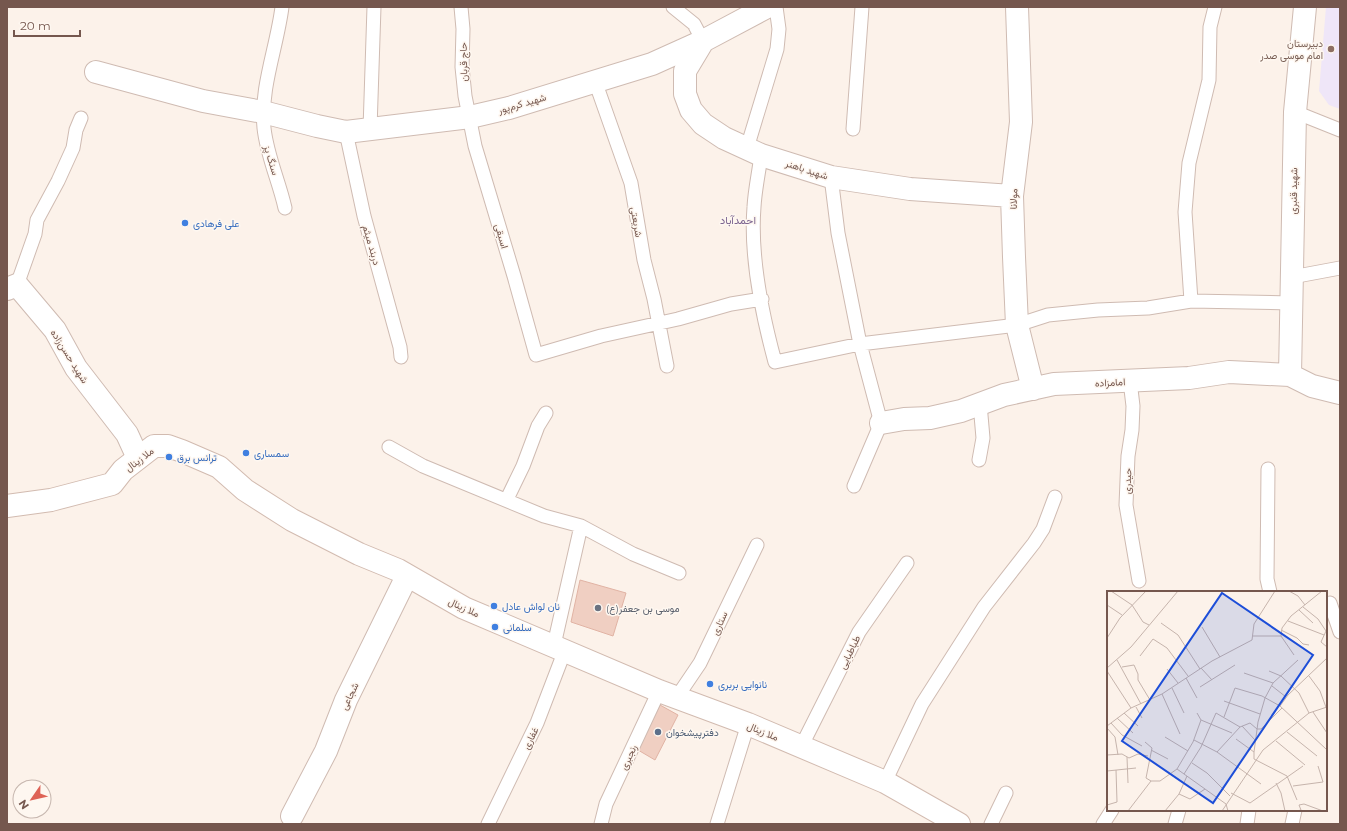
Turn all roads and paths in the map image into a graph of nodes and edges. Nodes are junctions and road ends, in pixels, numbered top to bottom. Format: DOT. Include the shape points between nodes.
graph roads {
  1 [pos="282,7"];
  2 [pos="374,7"];
  3 [pos="461,7"];
  4 [pos="673,7"];
  5 [pos="767,7"];
  6 [pos="776,7"];
  7 [pos="862,7"];
  8 [pos="1018,7"];
  9 [pos="1215,7"];
  10 [pos="1305,7"];
  11 [pos="703,40"];
  12 [pos="96,72"];
  13 [pos="595,81"];
  14 [pos="264,112"];
  15 [pos="1295,112"];
  16 [pos="470,117"];
  17 [pos="81,118"];
  18 [pos="370,129"];
  19 [pos="853,129"];
  20 [pos="1340,130"];
  21 [pos="346,132"];
  22 [pos="754,151"];
  23 [pos="831,177"];
  24 [pos="1012,196"];
  25 [pos="285,208"];
  26 [pos="1340,268"];
  27 [pos="1292,277"];
  28 [pos="12,287"];
  29 [pos="762,299"];
  30 [pos="1191,302"];
  31 [pos="1291,303"];
  32 [pos="659,322"];
  33 [pos="1017,325"];
  34 [pos="860,344"];
  35 [pos="401,357"];
  36 [pos="667,366"];
  37 [pos="1290,375"];
  38 [pos="1130,381"];
  39 [pos="1033,389"];
  40 [pos="1340,392"];
  41 [pos="980,404"];
  42 [pos="546,413"];
  43 [pos="881,423"];
  44 [pos="389,447"];
  45 [pos="138,458"];
  46 [pos="979,460"];
  47 [pos="1268,469"];
  48 [pos="854,486"];
  49 [pos="1055,497"];
  50 [pos="507,499"];
  51 [pos="7,506"];
  52 [pos="581,526"];
  53 [pos="757,546"];
  54 [pos="907,563"];
  55 [pos="679,573"];
  56 [pos="407,576"];
  57 [pos="1139,581"];
  58 [pos="1270,591"];
  59 [pos="1332,602"];
  60 [pos="1340,632"];
  61 [pos="560,648"];
  62 [pos="668,694"];
  63 [pos="748,724"];
  64 [pos="801,747"];
  65 [pos="885,782"];
  66 [pos="1006,793"];
  67 [pos="1111,811"];
  68 [pos="1179,811"];
  69 [pos="1249,811"];
  70 [pos="1295,811"];
  71 [pos="292,816"];
  72 [pos="488,824"];
  73 [pos="602,824"];
  74 [pos="717,824"];
  75 [pos="959,824"];
  76 [pos="991,824"];
  77 [pos="1103,824"];
  78 [pos="1176,824"];
  79 [pos="1247,824"];
  80 [pos="1292,824"];
  1 -- 14 [label="lane, سنگ پز" via="266,83"];
  2 -- 18 [label="lane"];
  3 -- 16 [label="lane, حاج قربان" via="462,67"];
  4 -- 11 [label="lane" via="694,24"];
  5 -- 11 [label="street, شهید کرم‌پور"];
  6 -- 22 [label="lane" via="779,30 777,49"];
  7 -- 19 [label="lane"];
  8 -- 24 [label="street, مولانا" via="1021,122"];
  9 -- 30 [label="lane" via="1210,27 1208,80 1189,163 1185,212"];
  10 -- 15 [label="street, شهید قنبری"];
  11 -- 13 [label="street, شهید کرم‌پور" via="652,64"];
  11 -- 22 [label="street, شهید باهنر" via="685,70 685,94 691,110 703,124 724,138"];
  12 -- 14 [label="street, شهید کرم‌پور" via="203,101"];
  13 -- 16 [label="street, شهید کرم‌پور" via="509,108"];
  13 -- 32 [label="lane, شریعتی" via="631,183 644,260"];
  14 -- 21 [label="street, شهید کرم‌پور"];
  14 -- 25 [label="lane, سنگ پز" via="268,149"];
  15 -- 20 [label="lane"];
  15 -- 27 [label="street, شهید قنبری"];
  16 -- 18 [label="street, شهید کرم‌پور"];
  16 -- 32 [label="lane, اسبقی" via="475,146 536,355"];
  17 -- 28 [label="lane" via="73,148 37,220 35,234"];
  18 -- 21 [label="street, شهید کرم‌پور"];
  21 -- 35 [label="lane, دربند میثم" via="364,216"];
  22 -- 23 [label="street, شهید باهنر"];
  22 -- 29 [label="lane" via="753,230"];
  23 -- 24 [label="street, شهید باهنر" via="910,189"];
  23 -- 34 [label="lane" via="838,233"];
  24 -- 33 [label="street, مولانا"];
  26 -- 27 [label="lane"];
  27 -- 31 [label="street, شهید قنبری"];
  28 -- 45 [label="street, شهید حسن‌زاده" via="55,330 76,368 128,434"];
  29 -- 32 [label="lane"];
  29 -- 34 [label="lane" via="775,362"];
  30 -- 31 [label="lane"];
  30 -- 33 [label="lane" via="1148,308 1048,315"];
  31 -- 37 [label="street, شهید قنبری"];
  32 -- 36 [label="lane, شریعتی"];
  33 -- 34 [label="lane"];
  33 -- 39 [label="street, مولانا"];
  34 -- 43 [label="lane"];
  37 -- 38 [label="street, امامزاده" via="1229,372 1189,378"];
  37 -- 40 [label="street, امامزاده" via="1312,386"];
  38 -- 39 [label="street, امامزاده" via="1054,384"];
  38 -- 57 [label="lane, حیدری" via="1132,418 1126,505"];
  39 -- 41 [label="street, امامزاده" via="1004,395"];
  41 -- 43 [label="street, امامزاده" via="930,418"];
  41 -- 46 [label="lane" via="983,438"];
  42 -- 50 [label="lane"];
  43 -- 48 [label="lane"];
  44 -- 50 [label="lane" via="423,466"];
  45 -- 51 [label="street, ملا زینال" via="123,470 112,484 51,500"];
  45 -- 56 [label="street, ملا زینال" via="154,446 168,446 182,451 219,468 245,490 292,520"];
  47 -- 58 [label="lane" via="1267,579"];
  49 -- 65 [label="lane" via="1043,529 984,607 922,704"];
  50 -- 52 [label="lane" via="544,516"];
  52 -- 55 [label="lane" via="633,554"];
  52 -- 61 [label="lane, غفاری"];
  53 -- 62 [label="lane, ستاری" via="700,662"];
  54 -- 64 [label="lane, طباطبایی" via="859,632"];
  56 -- 61 [label="street, ملا زینال" via="464,608"];
  56 -- 71 [label="street, شجاعی" via="346,700 326,751"];
  59 -- 60 [label="lane"];
  61 -- 62 [label="street, ملا زینال"];
  61 -- 72 [label="lane, غفاری" via="537,723"];
  62 -- 63 [label="street, ملا زینال"];
  62 -- 73 [label="lane, رنجبری" via="606,804"];
  63 -- 64 [label="street, ملا زینال"];
  63 -- 74 [label="lane"];
  64 -- 65 [label="street, ملا زینال"];
  65 -- 75 [label="street, ملا زینال"];
  66 -- 76 [label="lane"];
  67 -- 77 [label="lane"];
  68 -- 78 [label="lane"];
  69 -- 79 [label="lane"];
  70 -- 80 [label="lane"];
}
